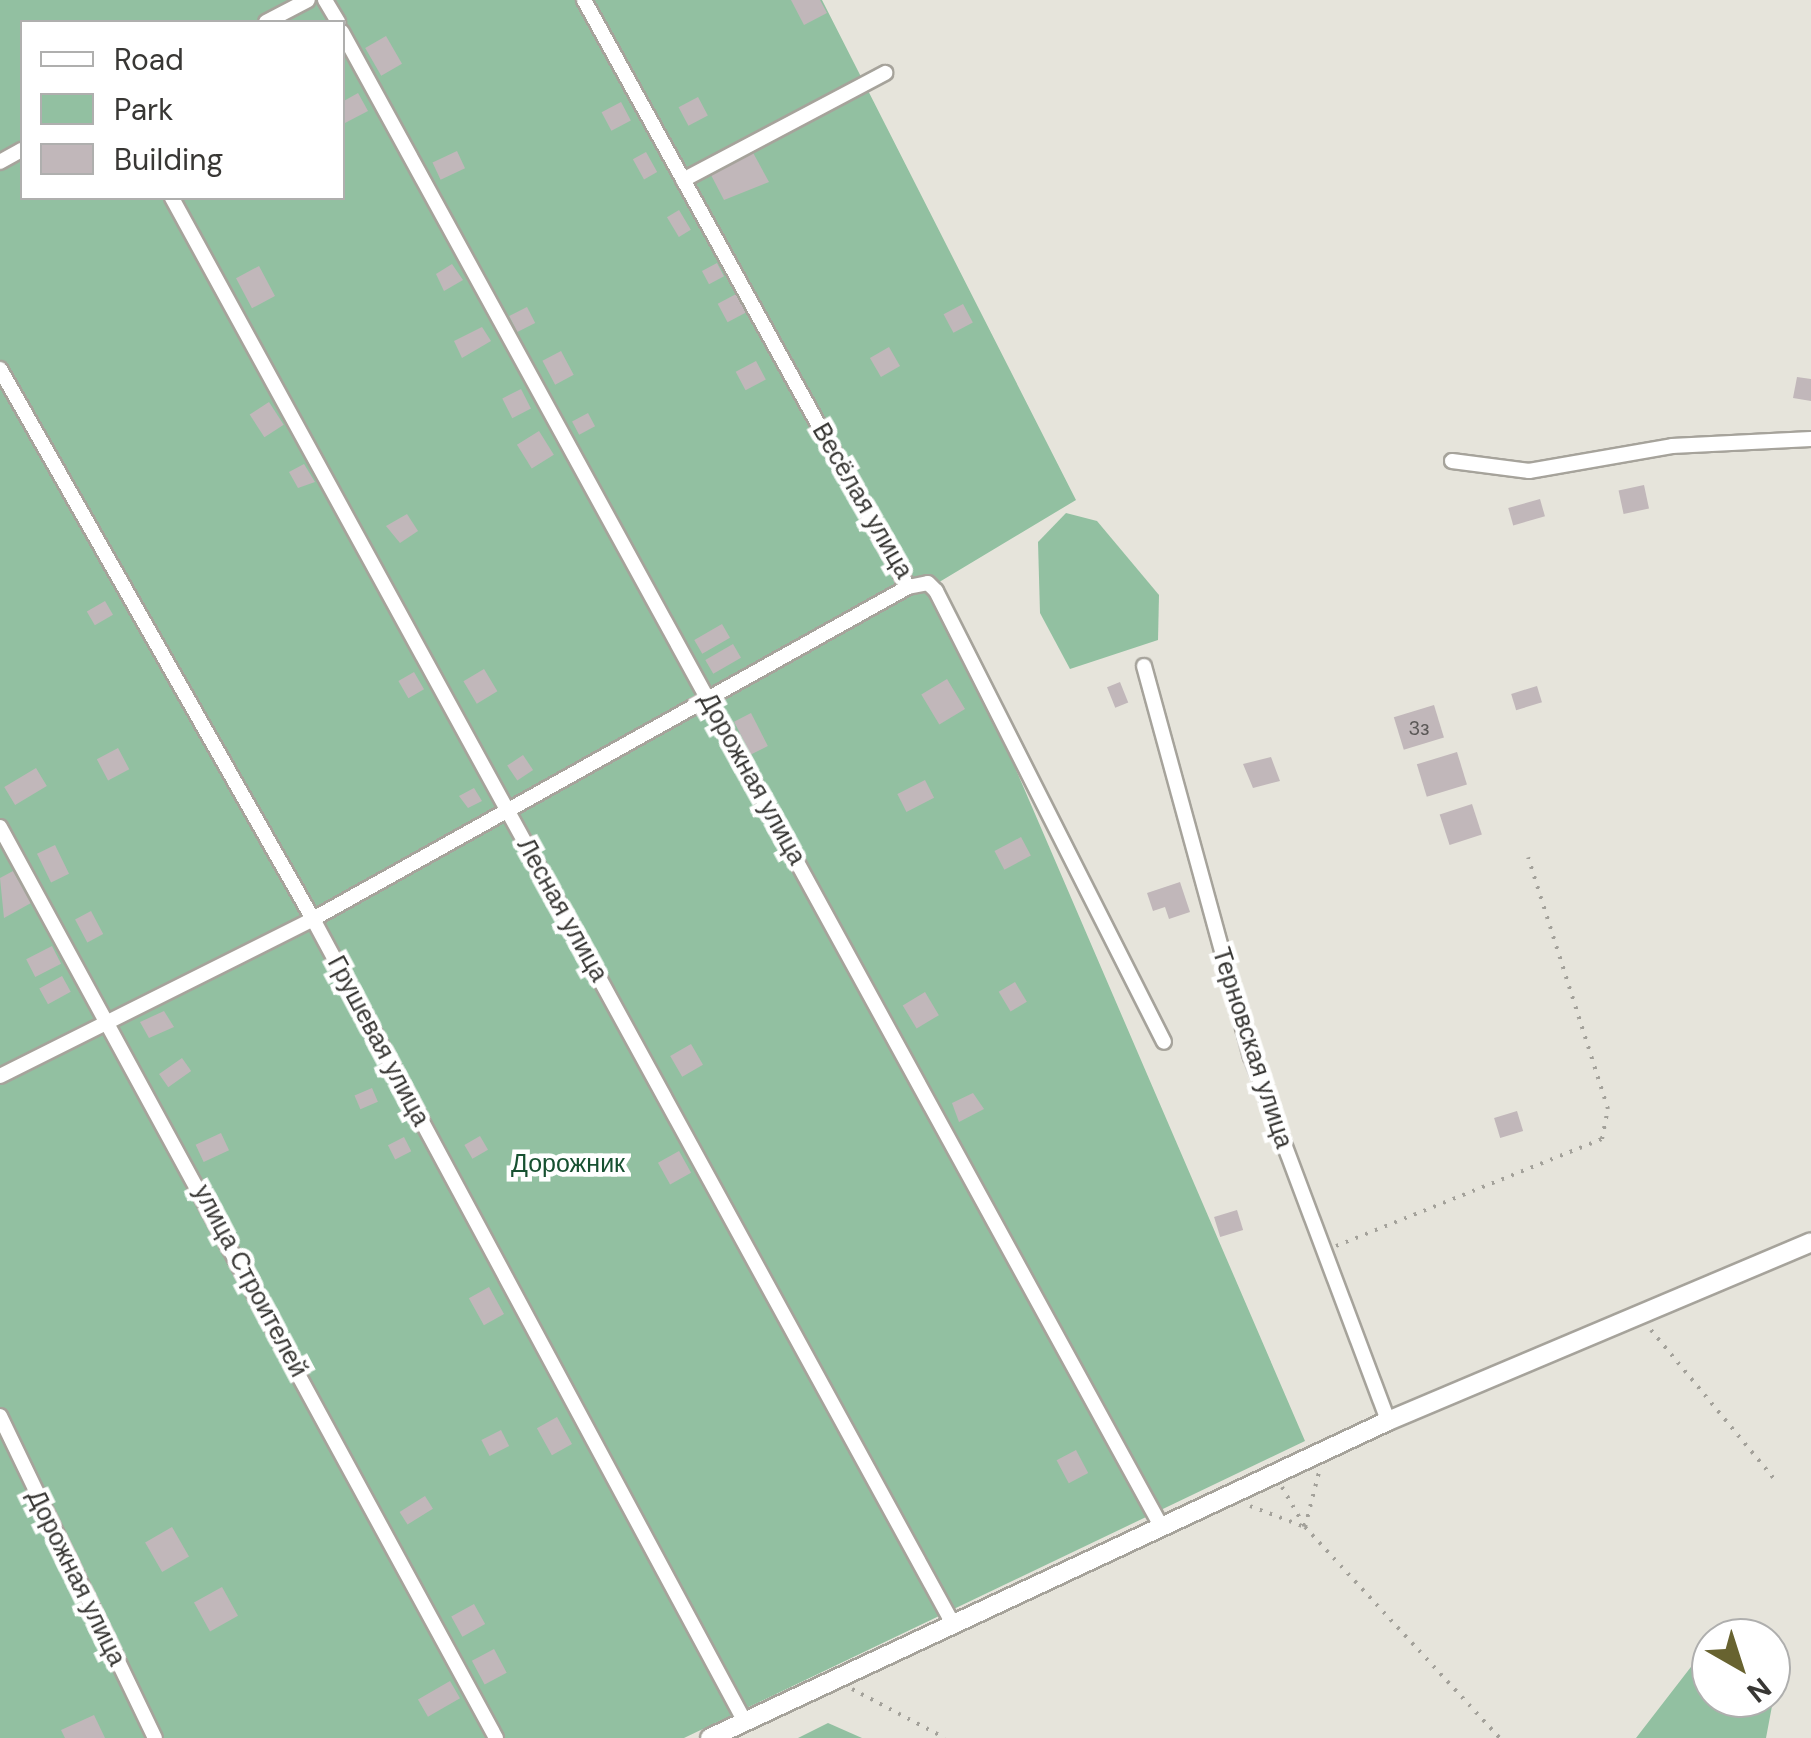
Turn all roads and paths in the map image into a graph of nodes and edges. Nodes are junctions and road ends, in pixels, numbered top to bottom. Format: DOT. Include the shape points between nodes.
graph roads {
  1 [pos="308,0"];
  2 [pos="584,0"];
  3 [pos="270,20"];
  4 [pos="345,37"];
  5 [pos="885,73"];
  6 [pos="683,180"];
  7 [pos="173,200"];
  8 [pos="0,369"];
  9 [pos="1811,439"];
  10 [pos="1452,460"];
  11 [pos="908,587"];
  12 [pos="1144,666"];
  13 [pos="708,698"];
  14 [pos="506,808"];
  15 [pos="0,827"];
  16 [pos="1528,857"];
  17 [pos="313,919"];
  18 [pos="110,1021"];
  19 [pos="1164,1042"];
  20 [pos="0,1076"];
  21 [pos="1811,1242"];
  22 [pos="1328,1253"];
  23 [pos="1638,1315"];
  24 [pos="0,1416"];
  25 [pos="1388,1422"];
  26 [pos="1323,1452"];
  27 [pos="1274,1474"];
  28 [pos="1775,1480"];
  29 [pos="1225,1497"];
  30 [pos="1161,1526"];
  31 [pos="1305,1527"];
  32 [pos="952,1622"];
  33 [pos="833,1678"];
  34 [pos="744,1720"];
  35 [pos="155,1738"];
  36 [pos="496,1738"];
  37 [pos="710,1738"];
  38 [pos="945,1738"];
  39 [pos="1500,1738"];
  1 -- 3 [label="street"];
  2 -- 6 [label="street, Весёлая улица"];
  4 -- 13 [label="street, Дорожная улица"];
  5 -- 6 [label="street"];
  6 -- 11 [label="street, Весёлая улица"];
  7 -- 14 [label="street, Лесная улица"];
  8 -- 17 [label="street, Грушевая улица"];
  9 -- 10 [label="street" via="1672,446 1528,471"];
  11 -- 13 [label="street"];
  11 -- 19 [label="street, Весёлая улица" via="928,583 936,592"];
  12 -- 22 [label="street, Терновская улица" via="1251,1056"];
  13 -- 14 [label="street"];
  13 -- 30 [label="street, Дорожная улица"];
  14 -- 17 [label="street"];
  14 -- 32 [label="street, Лесная улица"];
  15 -- 18 [label="street, улица Строителей"];
  16 -- 22 [label="path" via="1608,1109 1602,1139 1349,1235"];
  17 -- 18 [label="street"];
  17 -- 34 [label="street, Грушевая улица"];
  18 -- 20 [label="street"];
  18 -- 36 [label="street, улица Строителей"];
  21 -- 23 [label="street"];
  22 -- 25 [label="street, Терновская улица"];
  23 -- 25 [label="street"];
  23 -- 28 [label="path"];
  24 -- 35 [label="street, Дорожная улица"];
  25 -- 26 [label="street"];
  26 -- 27 [label="street"];
  26 -- 31 [label="path"];
  27 -- 29 [label="street"];
  27 -- 31 [label="path"];
  29 -- 30 [label="street"];
  29 -- 31 [label="path"];
  30 -- 32 [label="street"];
  31 -- 39 [label="path"];
  32 -- 33 [label="street"];
  33 -- 34 [label="street"];
  33 -- 38 [label="path"];
  34 -- 37 [label="street"];
}
